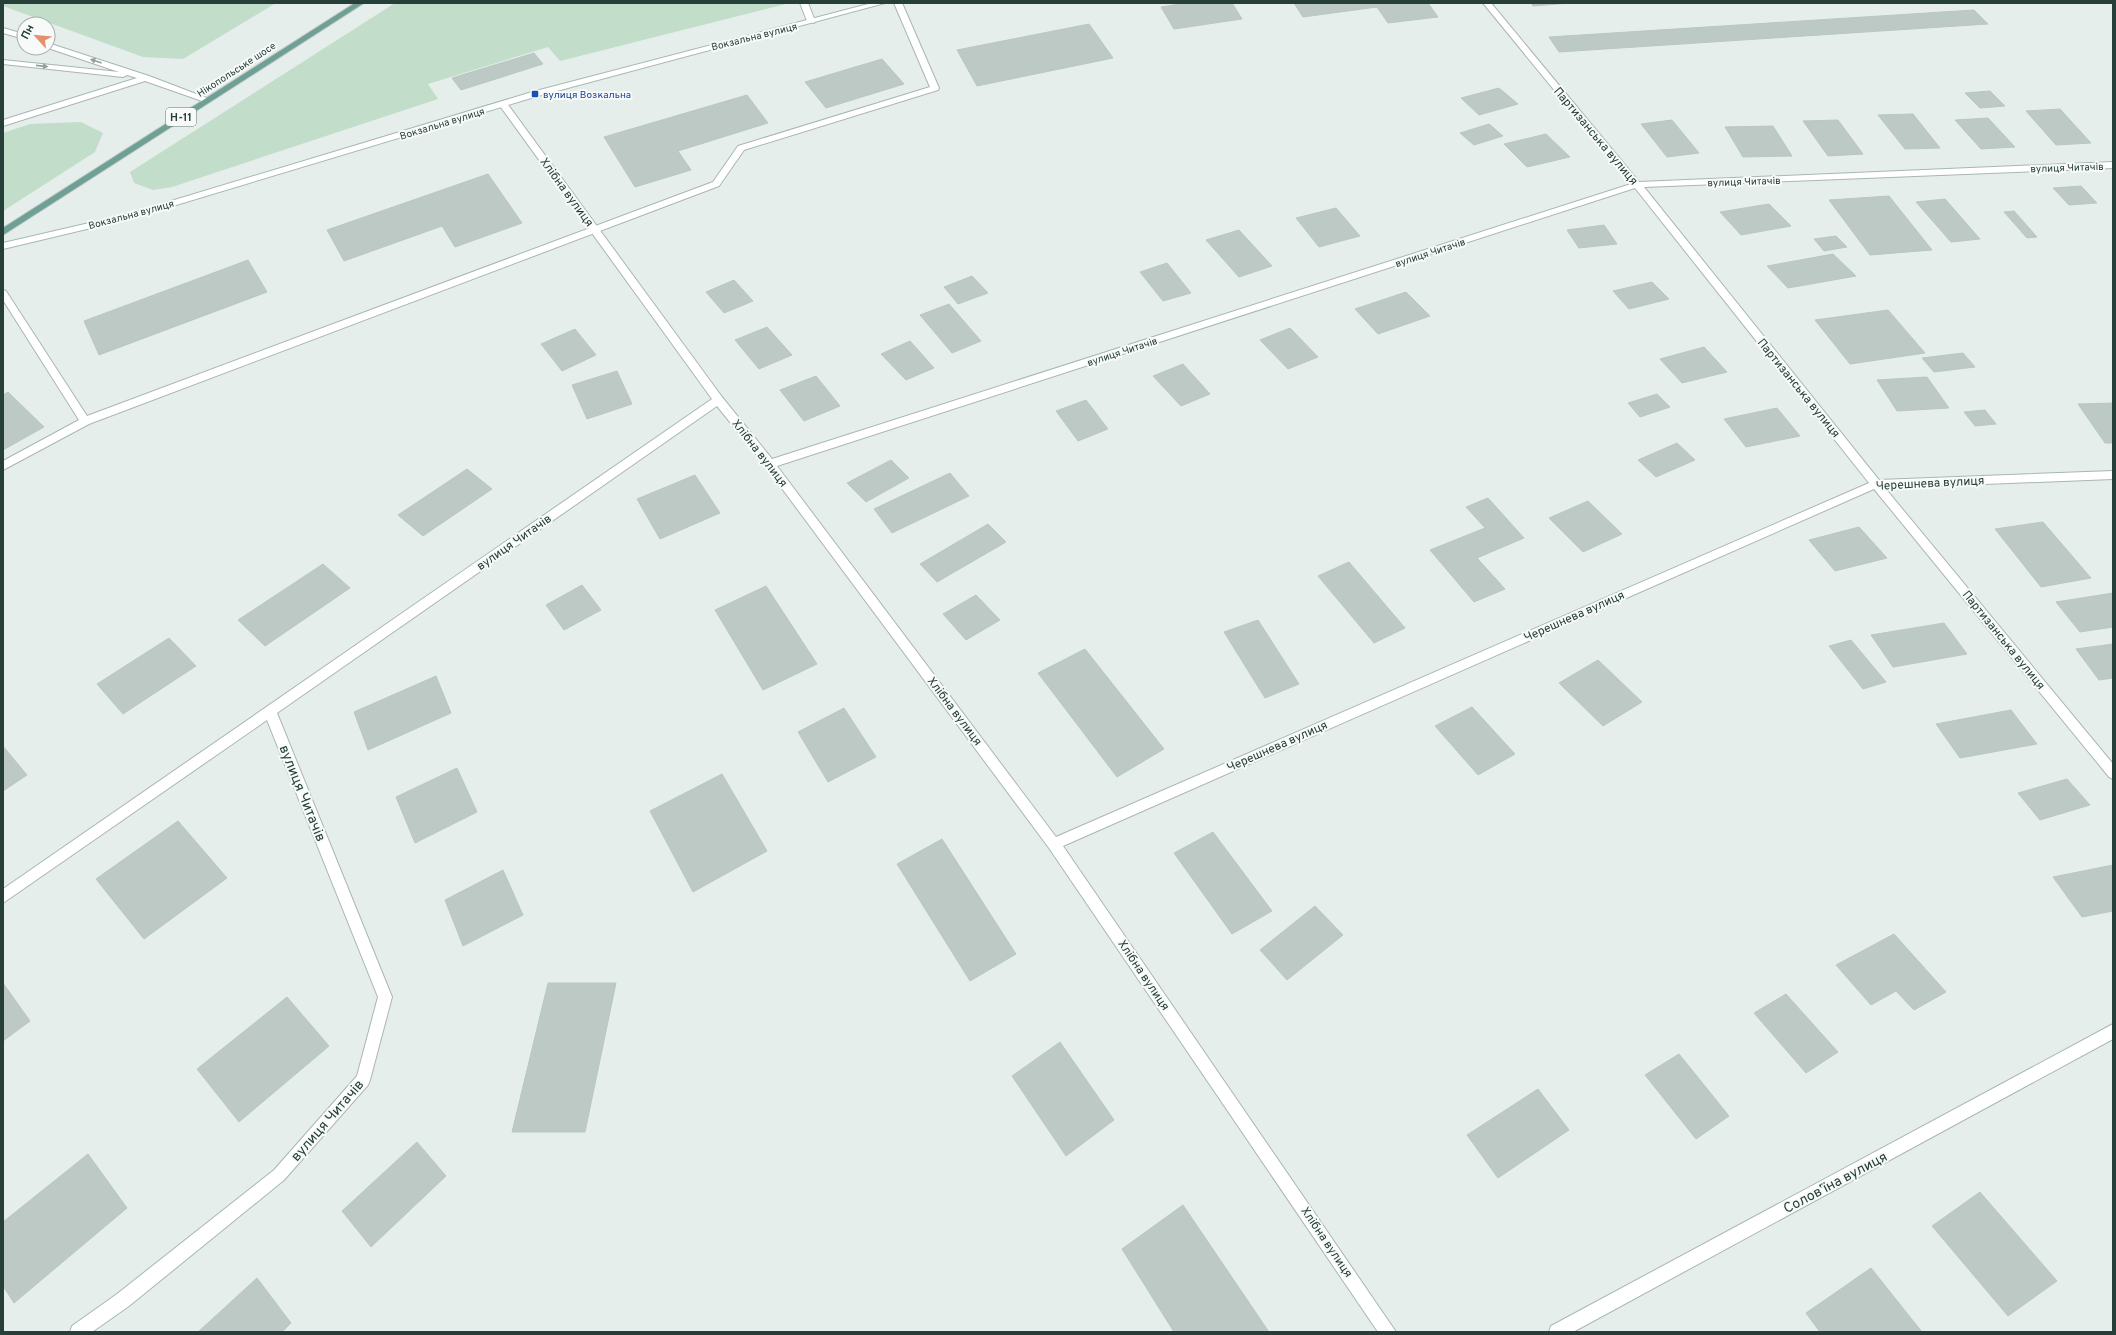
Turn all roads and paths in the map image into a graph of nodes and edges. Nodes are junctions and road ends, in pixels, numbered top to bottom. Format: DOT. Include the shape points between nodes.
graph roads {
  1 [pos="360,3"];
  2 [pos="804,3"];
  3 [pos="881,3"];
  4 [pos="898,3"];
  5 [pos="1487,3"];
  6 [pos="811,21"];
  7 [pos="3,30"];
  8 [pos="16,34"];
  9 [pos="56,48"];
  10 [pos="3,62"];
  11 [pos="146,78"];
  12 [pos="208,100"];
  13 [pos="503,104"];
  14 [pos="3,123"];
  15 [pos="2113,166"];
  16 [pos="1637,185"];
  17 [pos="594,229"];
  18 [pos="3,232"];
  19 [pos="3,246"];
  20 [pos="3,293"];
  21 [pos="718,400"];
  22 [pos="85,421"];
  23 [pos="770,464"];
  24 [pos="3,466"];
  25 [pos="2113,475"];
  26 [pos="1876,484"];
  27 [pos="270,711"];
  28 [pos="2113,773"];
  29 [pos="1054,844"];
  30 [pos="3,897"];
  31 [pos="2113,1031"];
  32 [pos="78,1332"];
  33 [pos="1388,1332"];
  34 [pos="1557,1332"];
  1 -- 12 [label="main road, Нікопольське шосе / Н-11"];
  2 -- 6 [label="street"];
  3 -- 6 [label="street, Вокзальна вулиця"];
  4 -- 17 [label="street" via="935,88 741,148 716,184"];
  5 -- 16 [label="street, Партизанська вулиця"];
  6 -- 13 [label="street, Вокзальна вулиця" via="643,64"];
  7 -- 8 [label="street"];
  11 -- 9 [label="street, one-way"];
  10 -- 11 [label="street, one-way"];
  11 -- 12 [label="street"];
  11 -- 14 [label="street"];
  12 -- 18 [label="main road, Нікопольське шосе / Н-11"];
  13 -- 17 [label="street, Хлібна вулиця"];
  13 -- 19 [label="street, Вокзальна вулиця" via="130,216"];
  15 -- 16 [label="street, вулиця Читачів"];
  16 -- 23 [label="street, вулиця Читачів"];
  16 -- 26 [label="street, Партизанська вулиця"];
  17 -- 21 [label="street, Хлібна вулиця"];
  17 -- 22 [label="street"];
  20 -- 22 [label="street"];
  21 -- 23 [label="street, Хлібна вулиця"];
  21 -- 27 [label="street, вулиця Читачів"];
  22 -- 24 [label="street"];
  23 -- 29 [label="street, Хлібна вулиця"];
  25 -- 26 [label="street, Черешнева вулиця"];
  26 -- 28 [label="street, Партизанська вулиця"];
  26 -- 29 [label="street, Черешнева вулиця"];
  27 -- 30 [label="street, вулиця Читачів"];
  27 -- 32 [label="street, вулиця Читачів" via="385,998 364,1080 279,1175 123,1300"];
  29 -- 33 [label="street, Хлібна вулиця"];
  31 -- 34 [label="street, Соловʼїна вулиця"];
}
